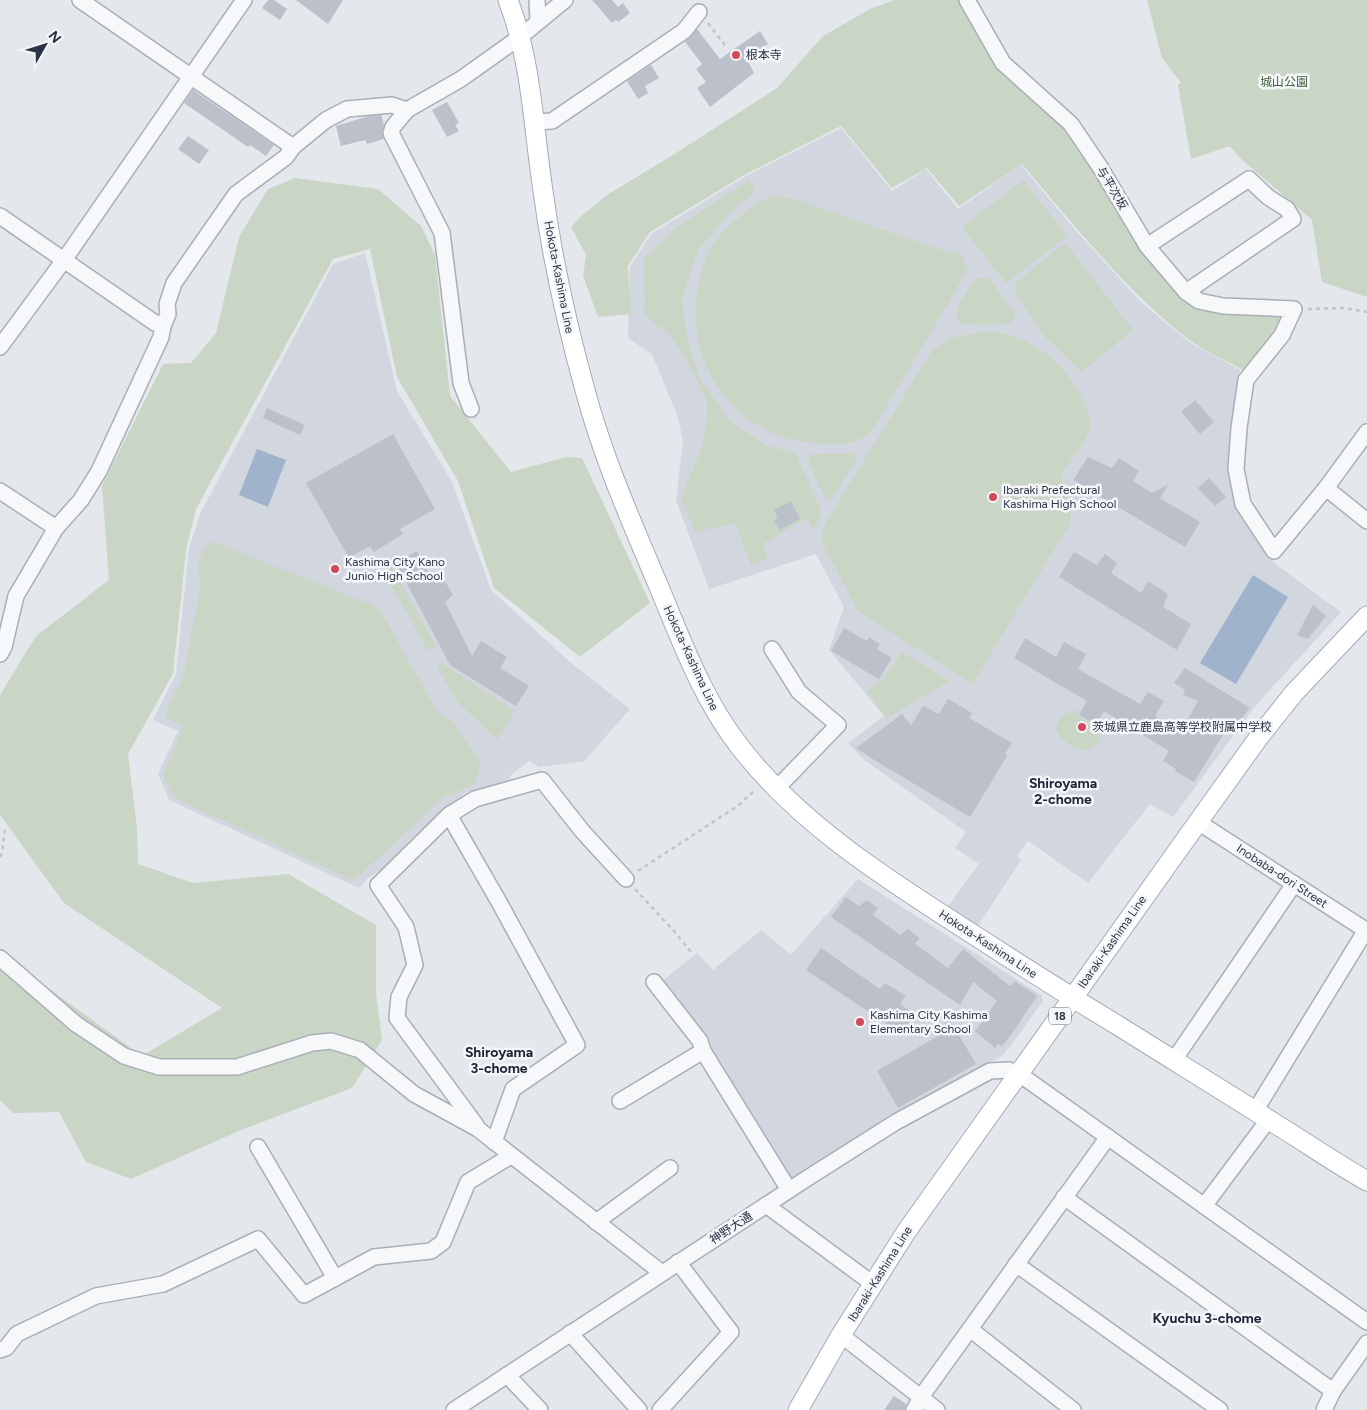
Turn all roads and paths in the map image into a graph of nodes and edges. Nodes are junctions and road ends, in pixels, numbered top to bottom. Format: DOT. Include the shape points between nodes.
graph roads {
  1 [pos="80,0"];
  2 [pos="244,0"];
  3 [pos="508,0"];
  4 [pos="537,0"];
  5 [pos="565,0"];
  6 [pos="968,0"];
  7 [pos="699,12"];
  8 [pos="538,22"];
  9 [pos="520,36"];
  10 [pos="191,77"];
  11 [pos="407,110"];
  12 [pos="535,122"];
  13 [pos="292,147"];
  14 [pos="0,216"];
  15 [pos="1147,246"];
  16 [pos="64,260"];
  17 [pos="1186,292"];
  18 [pos="1294,310"];
  19 [pos="1367,312"];
  20 [pos="163,326"];
  21 [pos="0,347"];
  22 [pos="471,409"];
  23 [pos="1367,432"];
  24 [pos="1326,488"];
  25 [pos="0,491"];
  26 [pos="1367,521"];
  27 [pos="56,528"];
  28 [pos="1367,616"];
  29 [pos="772,650"];
  30 [pos="0,654"];
  31 [pos="777,788"];
  32 [pos="754,791"];
  33 [pos="449,815"];
  34 [pos="1198,822"];
  35 [pos="5,830"];
  36 [pos="0,858"];
  37 [pos="626,879"];
  38 [pos="1294,884"];
  39 [pos="1366,931"];
  40 [pos="691,952"];
  41 [pos="0,958"];
  42 [pos="654,982"];
  43 [pos="1072,998"];
  44 [pos="703,1051"];
  45 [pos="1174,1060"];
  46 [pos="1018,1073"];
  47 [pos="620,1101"];
  48 [pos="1262,1115"];
  49 [pos="478,1129"];
  50 [pos="1108,1137"];
  51 [pos="494,1142"];
  52 [pos="258,1147"];
  53 [pos="511,1156"];
  54 [pos="670,1168"];
  55 [pos="1367,1181"];
  56 [pos="789,1190"];
  57 [pos="1064,1197"];
  58 [pos="766,1205"];
  59 [pos="1204,1206"];
  60 [pos="596,1222"];
  61 [pos="678,1262"];
  62 [pos="1016,1264"];
  63 [pos="662,1273"];
  64 [pos="335,1278"];
  65 [pos="873,1284"];
  66 [pos="1367,1322"];
  67 [pos="970,1329"];
  68 [pos="570,1334"];
  69 [pos="841,1335"];
  70 [pos="1367,1343"];
  71 [pos="0,1350"];
  72 [pos="507,1375"];
  73 [pos="1333,1391"];
  74 [pos="917,1403"];
  75 [pos="454,1410"];
  76 [pos="540,1410"];
  77 [pos="639,1410"];
  78 [pos="660,1410"];
  79 [pos="798,1410"];
  80 [pos="937,1410"];
  81 [pos="1072,1410"];
  82 [pos="1220,1410"];
  83 [pos="1324,1410"];
  1 -- 10 [label="street"];
  2 -- 10 [label="street"];
  3 -- 9 [label="main road, Hokota-Kashima Line"];
  4 -- 8 [label="street"];
  5 -- 8 [label="street"];
  6 -- 15 [label="street, 与平次坂" via="1003,63 1071,124"];
  7 -- 12 [label="street" via="684,31 552,121"];
  8 -- 9 [label="street"];
  9 -- 11 [label="street" via="461,79"];
  9 -- 12 [label="main road, Hokota-Kashima Line"];
  10 -- 13 [label="street"];
  10 -- 16 [label="street"];
  11 -- 13 [label="street" via="392,105 347,109 326,120"];
  11 -- 22 [label="street" via="391,133 442,233 461,383"];
  12 -- 31 [label="main road, Hokota-Kashima Line" via="542,190 569,329 585,392 616,484 699,681 722,723"];
  13 -- 20 [label="street" via="286,157 236,194 174,283"];
  14 -- 16 [label="street"];
  15 -- 17 [label="street, 与平次坂"];
  15 -- 17 [label="street" via="1249,179 1287,209 1293,219"];
  16 -- 20 [label="street" via="155,324"];
  16 -- 21 [label="street"];
  17 -- 18 [label="street, 与平次坂" via="1199,301 1223,306"];
  18 -- 19 [label="path" via="1344,308"];
  18 -- 24 [label="street" via="1282,335 1246,380 1236,469 1243,504 1274,551"];
  20 -- 27 [label="street" via="161,338 99,471 81,500"];
  23 -- 24 [label="street"];
  24 -- 26 [label="street"];
  25 -- 27 [label="street"];
  27 -- 30 [label="street" via="16,596"];
  28 -- 34 [label="main road, Ibaraki-Kashima Line / 18" via="1294,693"];
  29 -- 31 [label="street" via="798,692 838,725"];
  31 -- 43 [label="main road, Hokota-Kashima Line" via="815,824 896,885"];
  32 -- 37 [label="path"];
  33 -- 37 [label="street" via="475,799 542,780"];
  33 -- 49 [label="street" via="378,885 406,927 415,965 399,996 397,1018"];
  33 -- 51 [label="street" via="577,1045 513,1089"];
  34 -- 38 [label="street, Inobaba-dori Street"];
  34 -- 43 [label="main road, Ibaraki-Kashima Line / 18"];
  35 -- 36 [label="path"];
  37 -- 40 [label="path"];
  38 -- 39 [label="street, Inobaba-dori Street"];
  38 -- 45 [label="street"];
  39 -- 48 [label="street"];
  41 -- 49 [label="street" via="76,1024 124,1056 159,1067 238,1067 312,1043 331,1041 360,1050 414,1094"];
  42 -- 44 [label="street" via="700,1041"];
  43 -- 45 [label="main road, Hokota-Kashima Line"];
  43 -- 46 [label="main road, Ibaraki-Kashima Line / 18"];
  44 -- 47 [label="street"];
  44 -- 56 [label="street"];
  45 -- 48 [label="main road, Hokota-Kashima Line"];
  46 -- 50 [label="street"];
  46 -- 56 [label="street, 神野大通" via="990,1071 896,1122"];
  46 -- 65 [label="main road, Ibaraki-Kashima Line / 18"];
  48 -- 55 [label="main road, Hokota-Kashima Line"];
  48 -- 59 [label="street"];
  49 -- 51 [label="street"];
  50 -- 57 [label="street"];
  50 -- 59 [label="street"];
  51 -- 53 [label="street"];
  52 -- 64 [label="street"];
  53 -- 60 [label="street"];
  53 -- 64 [label="street" via="468,1182 443,1242 431,1251 374,1257"];
  54 -- 60 [label="street"];
  56 -- 58 [label="street, 神野大通"];
  57 -- 62 [label="street"];
  57 -- 73 [label="street"];
  58 -- 61 [label="street, 神野大通"];
  58 -- 65 [label="street"];
  59 -- 66 [label="street"];
  60 -- 63 [label="street"];
  61 -- 63 [label="street, 神野大通"];
  61 -- 78 [label="street" via="731,1332"];
  62 -- 67 [label="street"];
  62 -- 82 [label="street"];
  63 -- 68 [label="street, 神野大通"];
  64 -- 71 [label="street" via="304,1295 258,1239 163,1284 96,1296 17,1334 6,1348"];
  65 -- 69 [label="main road, Ibaraki-Kashima Line / 18"];
  67 -- 74 [label="street"];
  67 -- 81 [label="street"];
  68 -- 72 [label="street, 神野大通"];
  68 -- 77 [label="street"];
  69 -- 74 [label="street"];
  69 -- 79 [label="main road, Ibaraki-Kashima Line / 18"];
  70 -- 73 [label="street"];
  72 -- 75 [label="street, 神野大通"];
  72 -- 76 [label="street"];
  73 -- 83 [label="street"];
  74 -- 80 [label="street"];
}
